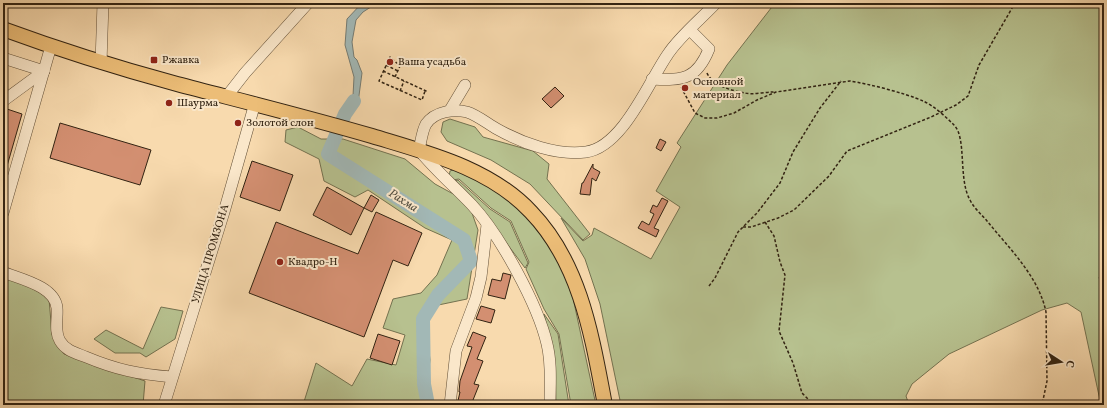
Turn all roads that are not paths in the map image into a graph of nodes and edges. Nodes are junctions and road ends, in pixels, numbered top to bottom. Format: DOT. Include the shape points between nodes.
graph roads {
  1 [pos="103,3"];
  2 [pos="308,3"];
  3 [pos="716,3"];
  4 [pos="3,29"];
  5 [pos="690,30"];
  6 [pos="51,46"];
  7 [pos="3,58"];
  8 [pos="101,63"];
  9 [pos="44,71"];
  10 [pos="652,79"];
  11 [pos="465,85"];
  12 [pos="227,96"];
  13 [pos="3,101"];
  14 [pos="255,103"];
  15 [pos="450,110"];
  16 [pos="419,150"];
  17 [pos="3,213"];
  18 [pos="487,225"];
  19 [pos="3,272"];
  20 [pos="172,377"];
  21 [pos="164,405"];
  22 [pos="450,405"];
  23 [pos="550,405"];
  24 [pos="605,405"];
  1 -- 8 [label="street"];
  2 -- 12 [label="street"];
  3 -- 5 [label="street"];
  4 -- 6 [label="main road"];
  5 -- 10 [label="street" via="668,52"];
  5 -- 10 [label="street" via="709,49 703,64 687,77 675,81"];
  6 -- 8 [label="main road"];
  6 -- 9 [label="street"];
  7 -- 9 [label="street"];
  8 -- 12 [label="main road"];
  9 -- 13 [label="street"];
  9 -- 17 [label="street"];
  10 -- 15 [label="street" via="634,111 617,133 589,152 559,152 526,142 469,113"];
  11 -- 15 [label="street"];
  12 -- 14 [label="main road"];
  14 -- 16 [label="main road"];
  14 -- 20 [label="street, УЛИЦА ПРОМЗОНА" via="222,220"];
  15 -- 16 [label="street" via="426,124"];
  16 -- 18 [label="street"];
  16 -- 24 [label="main road" via="458,164 492,181 531,211 547,230 574,278 584,305"];
  18 -- 22 [label="street" via="476,298 456,352"];
  18 -- 23 [label="street" via="504,249 543,328 550,361"];
  19 -- 20 [label="street" via="35,285 54,298 56,329 66,349 116,369"];
  20 -- 21 [label="street, УЛИЦА ПРОМЗОНА"];
}
